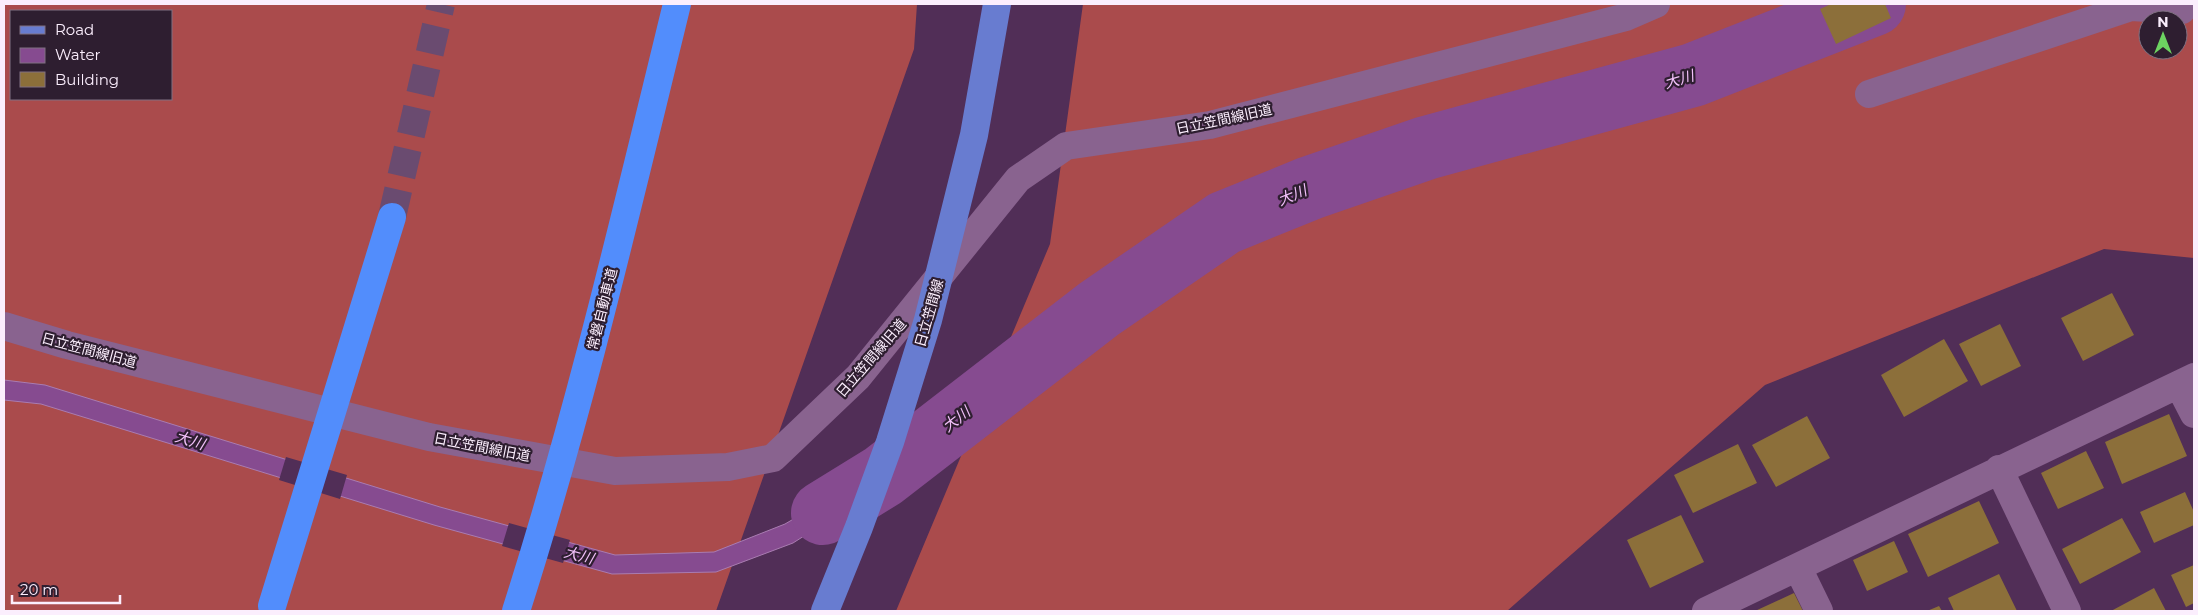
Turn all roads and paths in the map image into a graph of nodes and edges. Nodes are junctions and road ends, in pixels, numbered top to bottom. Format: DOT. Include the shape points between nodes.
graph roads {
  1 [pos="677,4"];
  2 [pos="997,4"];
  3 [pos="1656,4"];
  4 [pos="2131,6"];
  5 [pos="2182,10"];
  6 [pos="1869,94"];
  7 [pos="392,217"];
  8 [pos="4,326"];
  9 [pos="2187,381"];
  10 [pos="2194,414"];
  11 [pos="1999,469"];
  12 [pos="1798,568"];
  13 [pos="272,606"];
  14 [pos="516,611"];
  15 [pos="825,611"];
  16 [pos="1706,611"];
  17 [pos="1819,611"];
  18 [pos="2068,611"];
  1 -- 14 [label="highway, 常磐自動車道" via="600,320"];
  2 -- 15 [label="main road, 日立笠間線" via="974,135 928,320 890,442"];
  3 -- 8 [label="street, 日立笠間線旧道" via="1626,17 1210,125 1066,146 1018,179 858,377 773,458 755,462 681,469 615,471 595,468 429,437"];
  4 -- 5 [label="street"];
  4 -- 6 [label="street"];
  7 -- 13 [label="highway"];
  9 -- 10 [label="street"];
  9 -- 11 [label="street"];
  11 -- 12 [label="street"];
  11 -- 18 [label="street"];
  12 -- 16 [label="street"];
  12 -- 17 [label="street"];
}
